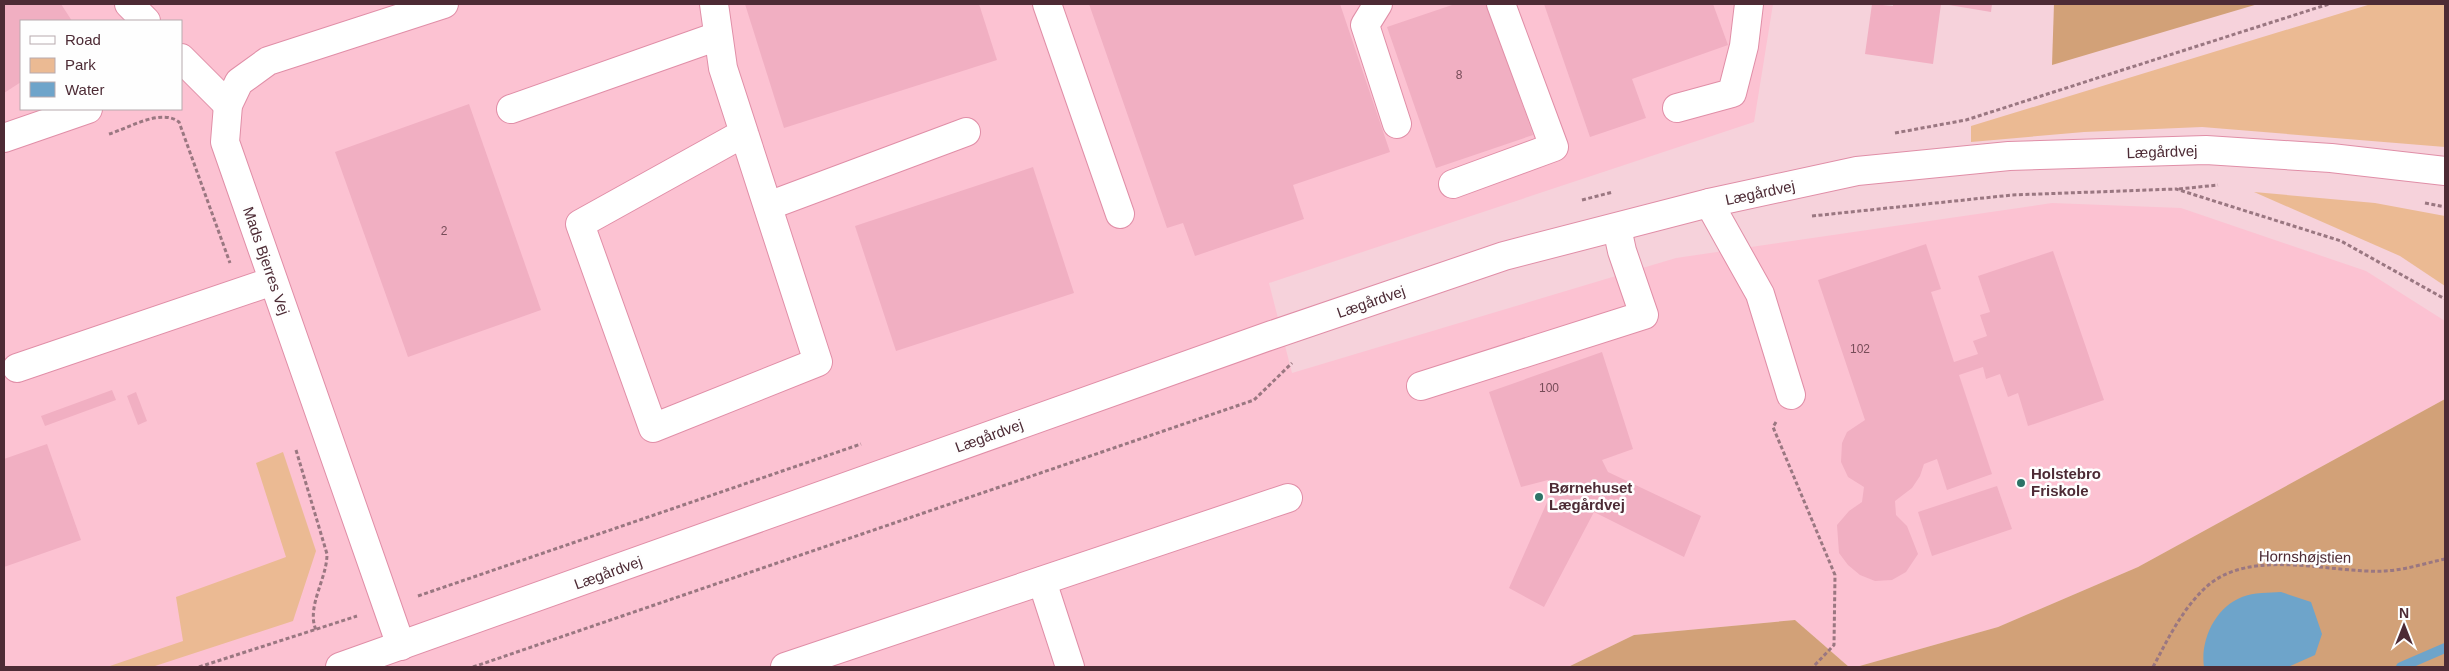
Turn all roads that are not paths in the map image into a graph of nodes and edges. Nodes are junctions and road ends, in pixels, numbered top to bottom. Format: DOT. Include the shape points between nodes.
graph roads {
  1 [pos="129,4"];
  2 [pos="444,4"];
  3 [pos="714,4"];
  4 [pos="1047,4"];
  5 [pos="1378,4"];
  6 [pos="1501,4"];
  7 [pos="1749,4"];
  8 [pos="145,20"];
  9 [pos="718,36"];
  10 [pos="186,69"];
  11 [pos="228,106"];
  12 [pos="1677,108"];
  13 [pos="511,109"];
  14 [pos="85,110"];
  15 [pos="1397,124"];
  16 [pos="966,132"];
  17 [pos="744,133"];
  18 [pos="4,138"];
  19 [pos="2445,171"];
  20 [pos="1453,184"];
  21 [pos="1710,203"];
  22 [pos="768,206"];
  23 [pos="1120,214"];
  24 [pos="1617,228"];
  25 [pos="273,281"];
  26 [pos="17,368"];
  27 [pos="1420,386"];
  28 [pos="1791,395"];
  29 [pos="1288,498"];
  30 [pos="1042,581"];
  31 [pos="401,646"];
  32 [pos="340,667"];
  33 [pos="785,667"];
  34 [pos="1070,667"];
  1 -- 8 [label="street"];
  2 -- 11 [label="street, Mads Bjerres Vej" via="268,61 239,82"];
  3 -- 9 [label="street"];
  4 -- 23 [label="street"];
  5 -- 15 [label="street" via="1365,25"];
  6 -- 20 [label="street" via="1554,148"];
  7 -- 12 [label="street" via="1744,46 1732,93"];
  9 -- 13 [label="street"];
  9 -- 17 [label="street" via="723,68"];
  10 -- 11 [label="street"];
  11 -- 25 [label="street, Mads Bjerres Vej" via="225,142"];
  14 -- 18 [label="street"];
  16 -- 22 [label="street"];
  17 -- 22 [label="street"];
  17 -- 22 [label="street" via="580,224 654,428 818,362"];
  19 -- 21 [label="street, Lægårdvej" via="2331,158 2206,150 2009,156 1857,171"];
  21 -- 24 [label="street, Lægårdvej"];
  21 -- 28 [label="street" via="1760,294"];
  24 -- 27 [label="street" via="1644,315"];
  24 -- 31 [label="street, Lægårdvej" via="1504,256 1272,335"];
  25 -- 26 [label="street"];
  25 -- 31 [label="street, Mads Bjerres Vej"];
  29 -- 30 [label="street"];
  30 -- 33 [label="street"];
  30 -- 34 [label="street"];
  31 -- 32 [label="street, Lægårdvej"];
}
